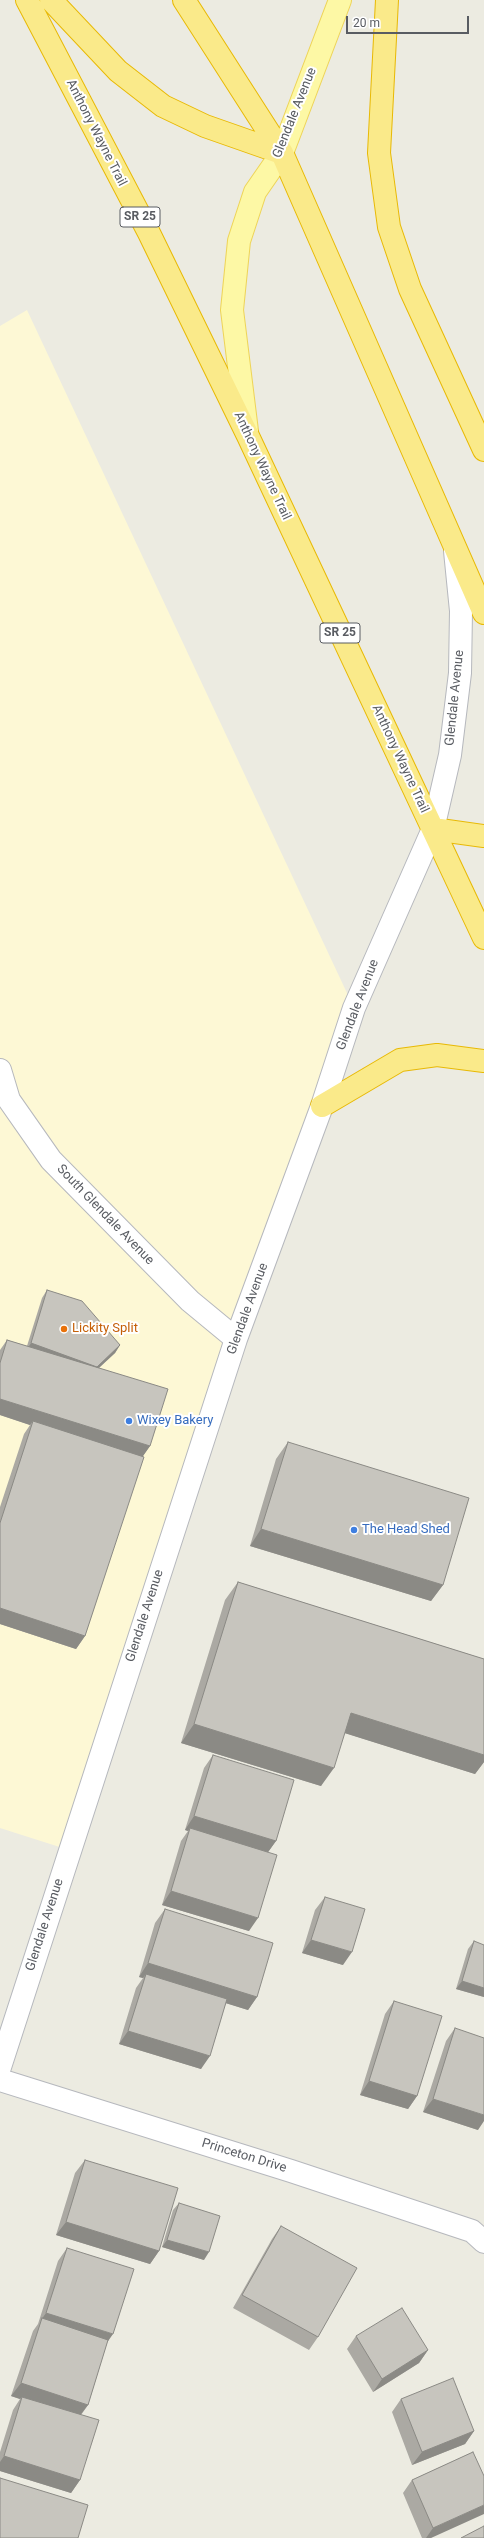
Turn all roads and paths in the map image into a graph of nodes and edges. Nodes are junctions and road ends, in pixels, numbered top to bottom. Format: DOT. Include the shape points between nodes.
graph roads {
  1 [pos="28,0"];
  2 [pos="51,0"];
  3 [pos="184,0"];
  4 [pos="340,0"];
  5 [pos="386,0"];
  6 [pos="282,153"];
  7 [pos="248,436"];
  8 [pos="484,450"];
  9 [pos="454,550"];
  10 [pos="484,613"];
  11 [pos="433,829"];
  12 [pos="484,836"];
  13 [pos="484,938"];
  14 [pos="484,1060"];
  15 [pos="0,1070"];
  16 [pos="322,1106"];
  17 [pos="236,1339"];
  18 [pos="0,2067"];
  19 [pos="0,2080"];
  20 [pos="484,2242"];
  1 -- 7 [label="highway, Anthony Wayne Trail / SR 25" via="148,233"];
  2 -- 6 [label="highway" via="118,71 162,106 205,126"];
  3 -- 6 [label="highway"];
  4 -- 6 [label="main road, Glendale Avenue"];
  5 -- 8 [label="highway" via="379,153 389,227 410,289"];
  6 -- 7 [label="main road, Glendale Avenue" via="255,192 239,241 232,310"];
  6 -- 9 [label="highway"];
  7 -- 11 [label="highway, Anthony Wayne Trail / SR 25"];
  9 -- 10 [label="highway"];
  9 -- 11 [label="street, Glendale Avenue" via="461,611 460,673 450,755"];
  11 -- 12 [label="highway"];
  11 -- 13 [label="highway, Anthony Wayne Trail / SR 25"];
  11 -- 16 [label="street, Glendale Avenue" via="354,1008"];
  14 -- 16 [label="highway" via="437,1055 400,1060"];
  15 -- 17 [label="street, South Glendale Avenue" via="10,1100 51,1160 190,1301"];
  16 -- 17 [label="street, Glendale Avenue"];
  17 -- 18 [label="street, Glendale Avenue"];
  19 -- 20 [label="street, Princeton Drive" via="472,2231"];
}
